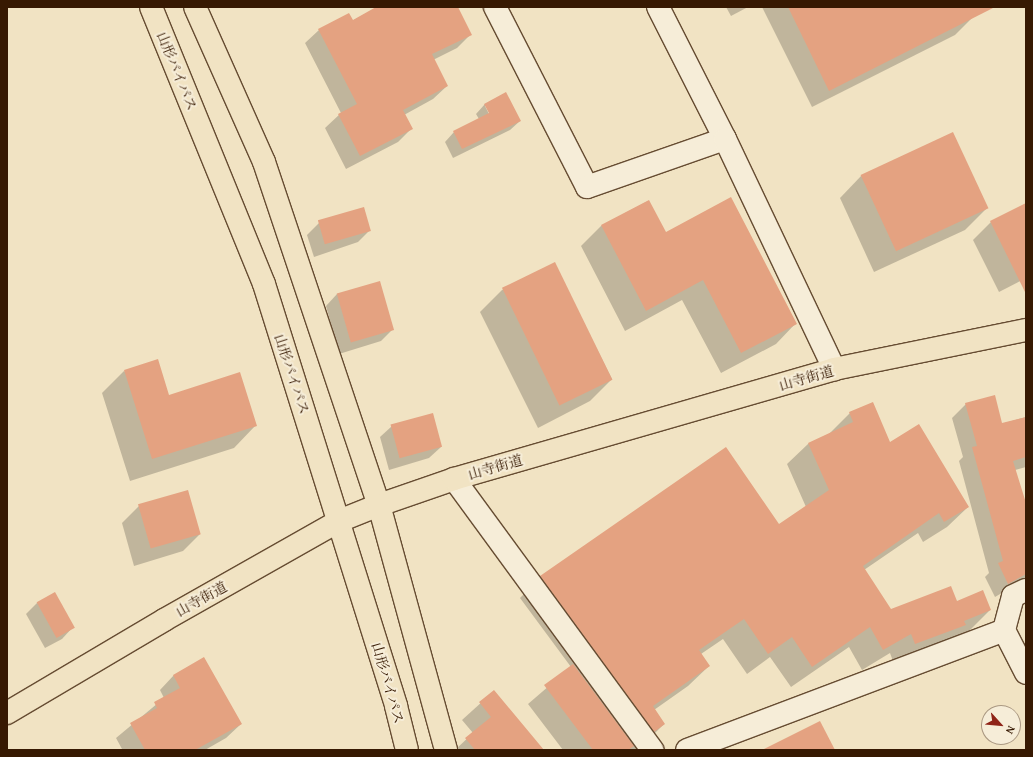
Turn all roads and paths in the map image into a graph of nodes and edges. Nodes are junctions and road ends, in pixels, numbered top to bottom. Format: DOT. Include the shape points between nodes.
graph roads {
  1 [pos="151,7"];
  2 [pos="195,7"];
  3 [pos="496,7"];
  4 [pos="658,7"];
  5 [pos="725,140"];
  6 [pos="1026,330"];
  7 [pos="834,369"];
  8 [pos="454,479"];
  9 [pos="379,505"];
  10 [pos="339,521"];
  11 [pos="1026,590"];
  12 [pos="1004,630"];
  13 [pos="1026,673"];
  14 [pos="7,713"];
  15 [pos="407,750"];
  16 [pos="446,750"];
  17 [pos="652,750"];
  18 [pos="687,750"];
  1 -- 10 [label="main road, 山形バイパス" via="264,284"];
  2 -- 9 [label="main road" via="264,162"];
  3 -- 5 [label="lane" via="587,187"];
  4 -- 5 [label="lane"];
  5 -- 7 [label="lane"];
  6 -- 7 [label="main road, 山寺街道"];
  7 -- 8 [label="main road, 山寺街道"];
  8 -- 9 [label="main road, 山寺街道"];
  8 -- 17 [label="lane"];
  9 -- 10 [label="main road, 山寺街道"];
  9 -- 16 [label="main road"];
  10 -- 14 [label="main road, 山寺街道"];
  10 -- 15 [label="main road, 山形バイパス"];
  11 -- 12 [label="lane" via="1013,596"];
  12 -- 13 [label="lane"];
  12 -- 18 [label="lane"];
}
